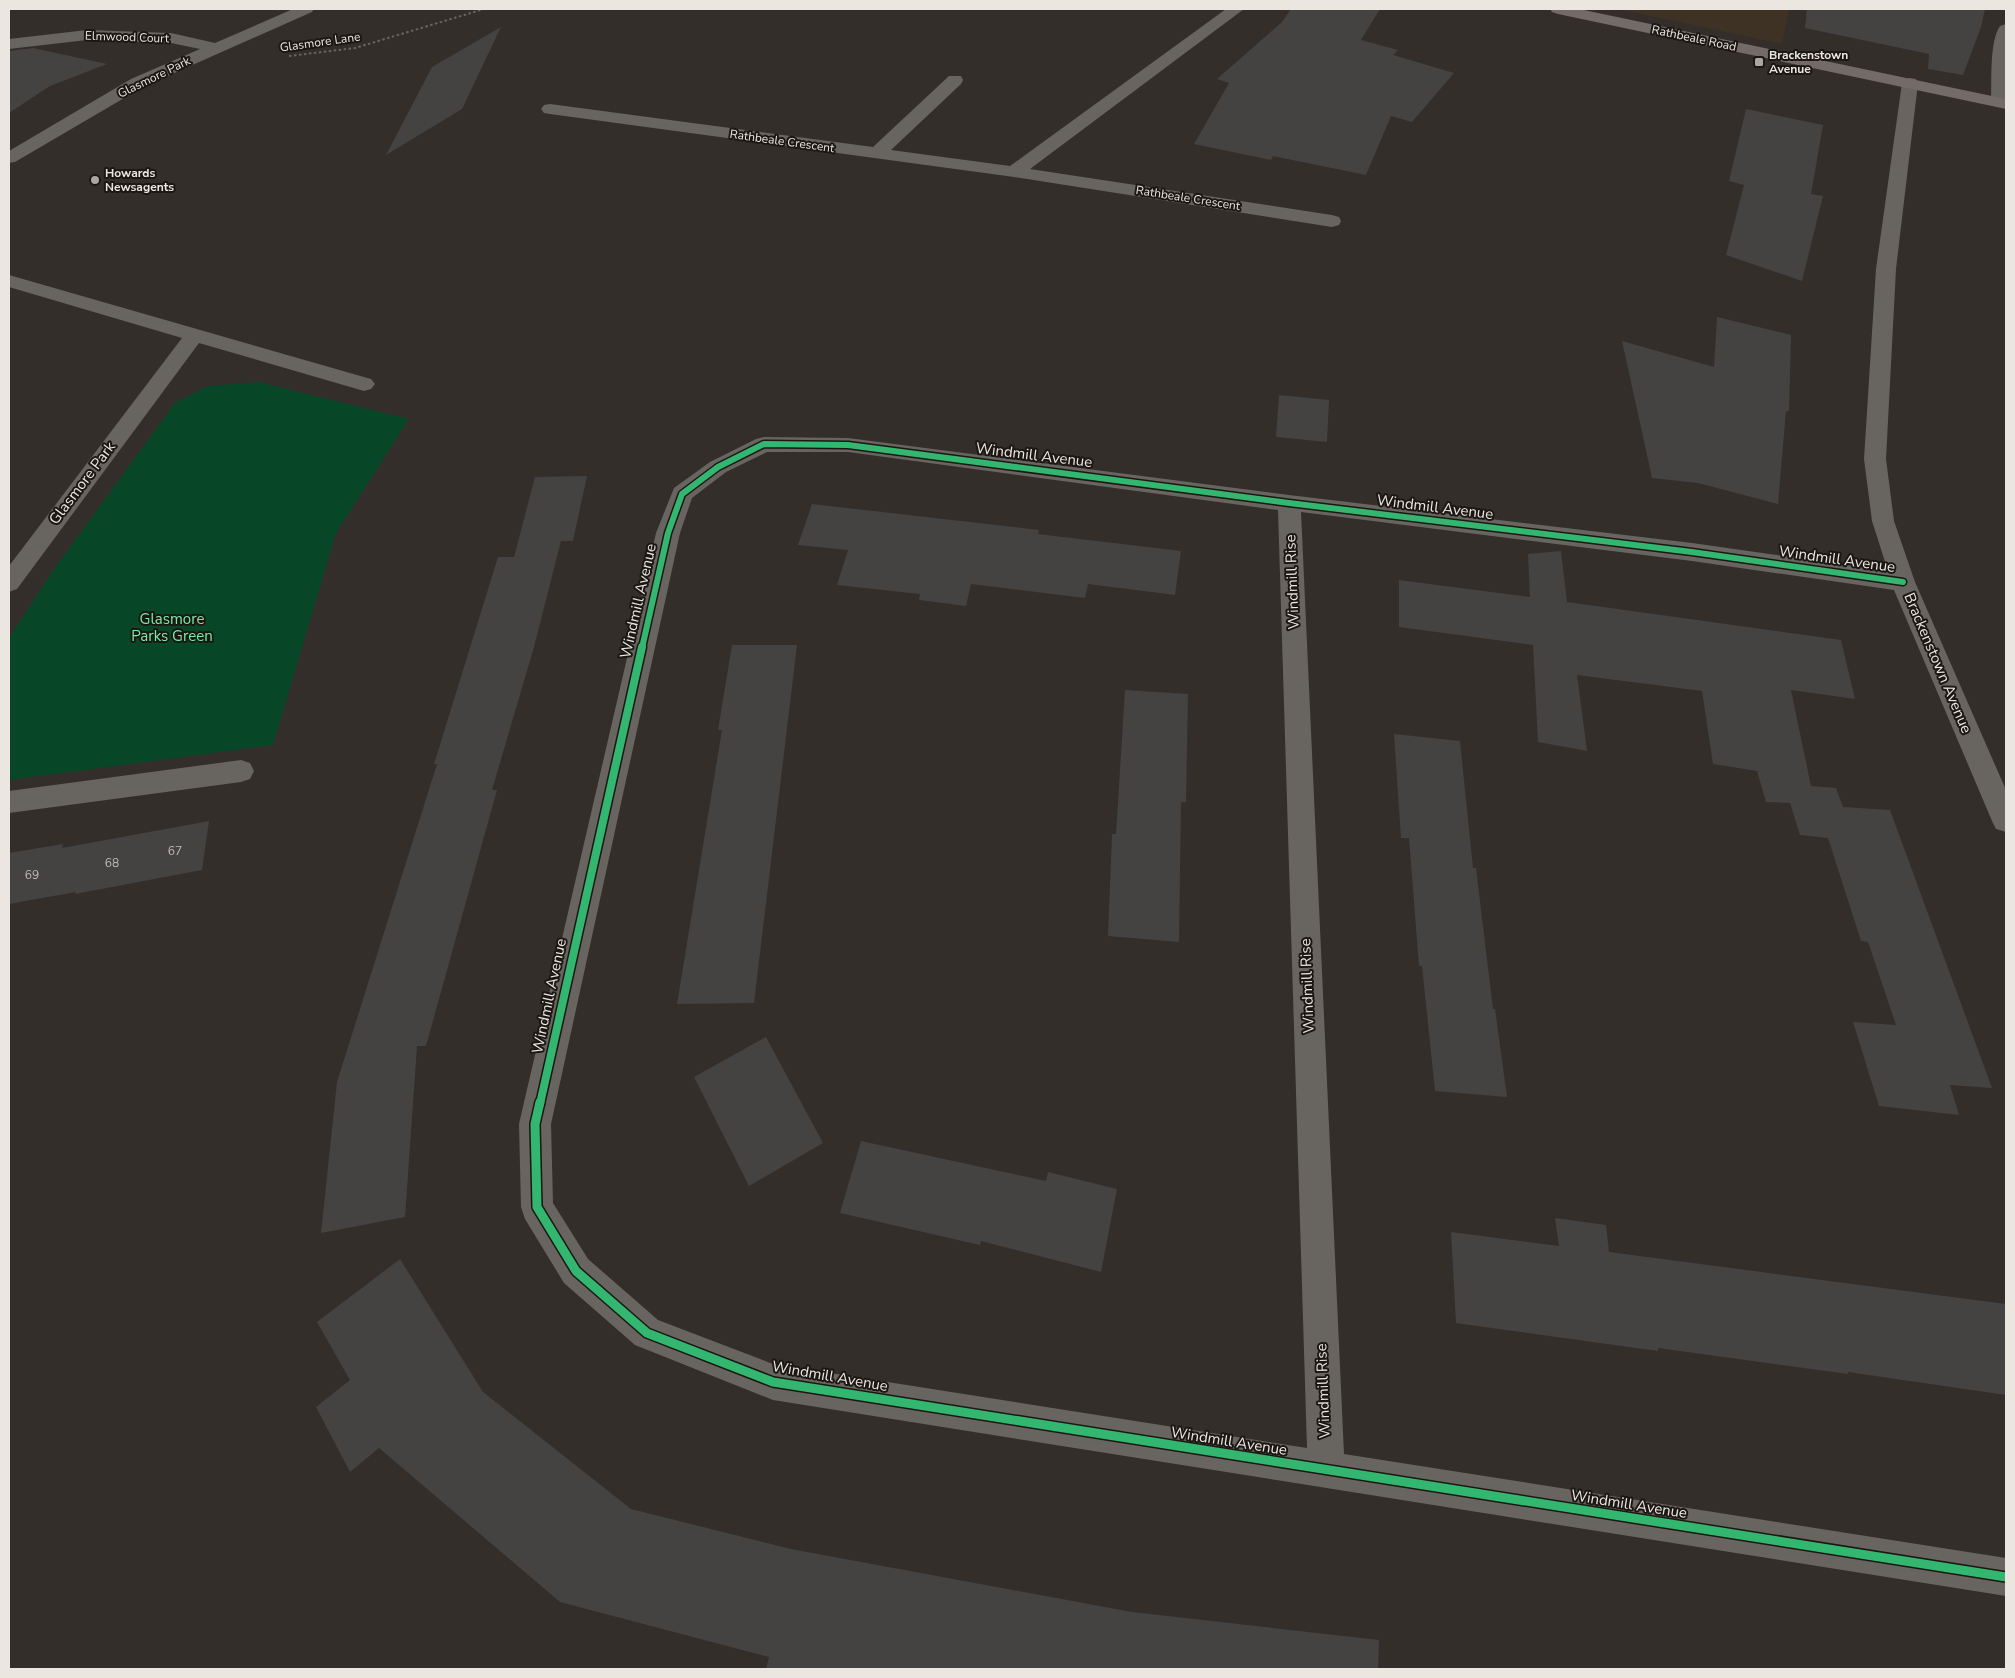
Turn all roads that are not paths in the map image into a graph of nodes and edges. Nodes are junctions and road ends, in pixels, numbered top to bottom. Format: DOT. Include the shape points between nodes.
graph roads {
  1 [pos="306,9"];
  2 [pos="1236,9"];
  3 [pos="1558,9"];
  4 [pos="2006,29"];
  5 [pos="9,44"];
  6 [pos="215,48"];
  7 [pos="955,80"];
  8 [pos="1910,84"];
  9 [pos="2003,103"];
  10 [pos="550,110"];
  11 [pos="877,153"];
  12 [pos="9,158"];
  13 [pos="1014,172"];
  14 [pos="1332,221"];
  15 [pos="9,281"];
  16 [pos="194,336"];
  17 [pos="364,384"];
  18 [pos="1289,503"];
  19 [pos="1903,582"];
  20 [pos="9,583"];
  21 [pos="241,771"];
  22 [pos="1997,777"];
  23 [pos="9,802"];
  24 [pos="2006,821"];
  25 [pos="1326,1470"];
  26 [pos="2006,1577"];
  1 -- 6 [label="street, Glasmore Park"];
  2 -- 13 [label="street"];
  3 -- 8 [label="main road, Rathbeale Road"];
  4 -- 9 [label="street" via="2002,48"];
  5 -- 6 [label="street, Elmwood Court" via="87,35 171,38"];
  6 -- 12 [label="street, Glasmore Park" via="137,84"];
  7 -- 11 [label="street"];
  8 -- 9 [label="main road, Rathbeale Road"];
  8 -- 19 [label="street, Brackenstown Avenue" via="1886,269 1875,459 1883,521"];
  10 -- 11 [label="street, Rathbeale Crescent"];
  11 -- 13 [label="street, Rathbeale Crescent"];
  13 -- 14 [label="street, Rathbeale Crescent"];
  15 -- 16 [label="street"];
  16 -- 17 [label="street"];
  16 -- 20 [label="street, Glasmore Park"];
  18 -- 19 [label="street, Windmill Avenue" via="1692,552"];
  18 -- 25 [label="street, Windmill Rise"];
  18 -- 25 [label="street, Windmill Avenue" via="848,445 764,444 718,467 682,494 666,542 534,1124 538,1207 576,1271 647,1333 773,1382"];
  19 -- 22 [label="street, Brackenstown Avenue"];
  21 -- 23 [label="street"];
  22 -- 24 [label="street, Brackenstown Avenue"];
  25 -- 26 [label="street, Windmill Avenue"];
}
